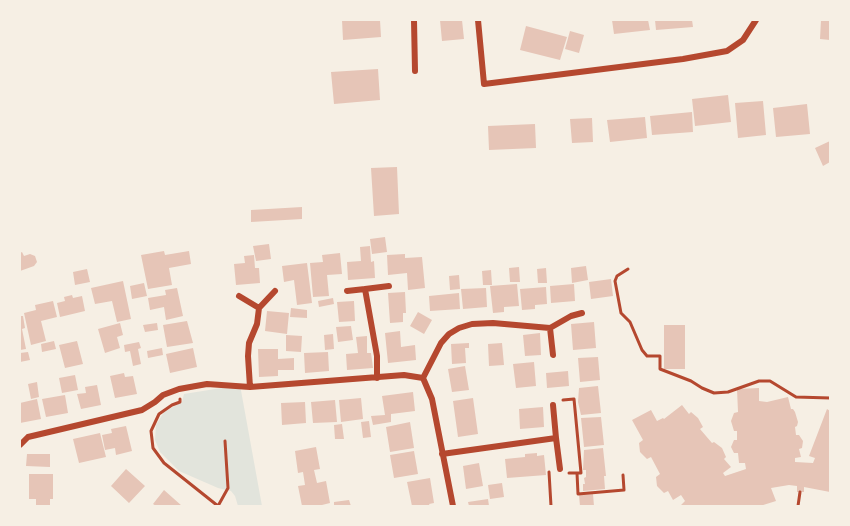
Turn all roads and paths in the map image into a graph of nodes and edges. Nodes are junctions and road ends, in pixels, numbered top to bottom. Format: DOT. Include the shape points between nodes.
graph roads {
  1 [pos="414,20"];
  2 [pos="478,20"];
  3 [pos="756,20"];
  4 [pos="415,71"];
  5 [pos="628,269"];
  6 [pos="389,286"];
  7 [pos="365,289"];
  8 [pos="275,291"];
  9 [pos="347,291"];
  10 [pos="239,296"];
  11 [pos="259,308"];
  12 [pos="582,313"];
  13 [pos="550,328"];
  14 [pos="554,355"];
  15 [pos="377,378"];
  16 [pos="423,378"];
  17 [pos="250,387"];
  18 [pos="179,389"];
  19 [pos="831,398"];
  20 [pos="553,405"];
  21 [pos="556,438"];
  22 [pos="225,441"];
  23 [pos="20,445"];
  24 [pos="442,454"];
  25 [pos="560,469"];
  26 [pos="577,473"];
  27 [pos="623,475"];
  28 [pos="800,492"];
  29 [pos="218,506"];
  30 [pos="453,507"];
  31 [pos="798,507"];
  1 -- 4 [label="street"];
  2 -- 3 [label="street" via="484,84 727,51 743,40"];
  5 -- 19 [label="path" via="615,281 621,313 630,322 647,356 660,356 660,369 714,393 770,381 796,397"];
  6 -- 7 [label="street"];
  7 -- 9 [label="street"];
  7 -- 15 [label="street"];
  8 -- 11 [label="street"];
  10 -- 11 [label="street"];
  11 -- 17 [label="street" via="249,343"];
  12 -- 13 [label="street"];
  13 -- 14 [label="street"];
  13 -- 16 [label="street" via="493,323 459,328 441,343"];
  15 -- 16 [label="street"];
  15 -- 17 [label="street"];
  16 -- 24 [label="street" via="432,399"];
  17 -- 18 [label="street" via="207,384"];
  18 -- 23 [label="street" via="142,410 27,437"];
  18 -- 29 [label="path" via="180,402 159,414 151,431 153,448 164,463"];
  20 -- 21 [label="street"];
  20 -- 26 [label="path" via="574,399 581,472"];
  21 -- 24 [label="street"];
  21 -- 25 [label="street"];
  22 -- 29 [label="path" via="228,488"];
  24 -- 30 [label="street"];
  25 -- 26 [label="path"];
  26 -- 27 [label="path" via="578,494 624,490"];
  28 -- 31 [label="path"];
}
